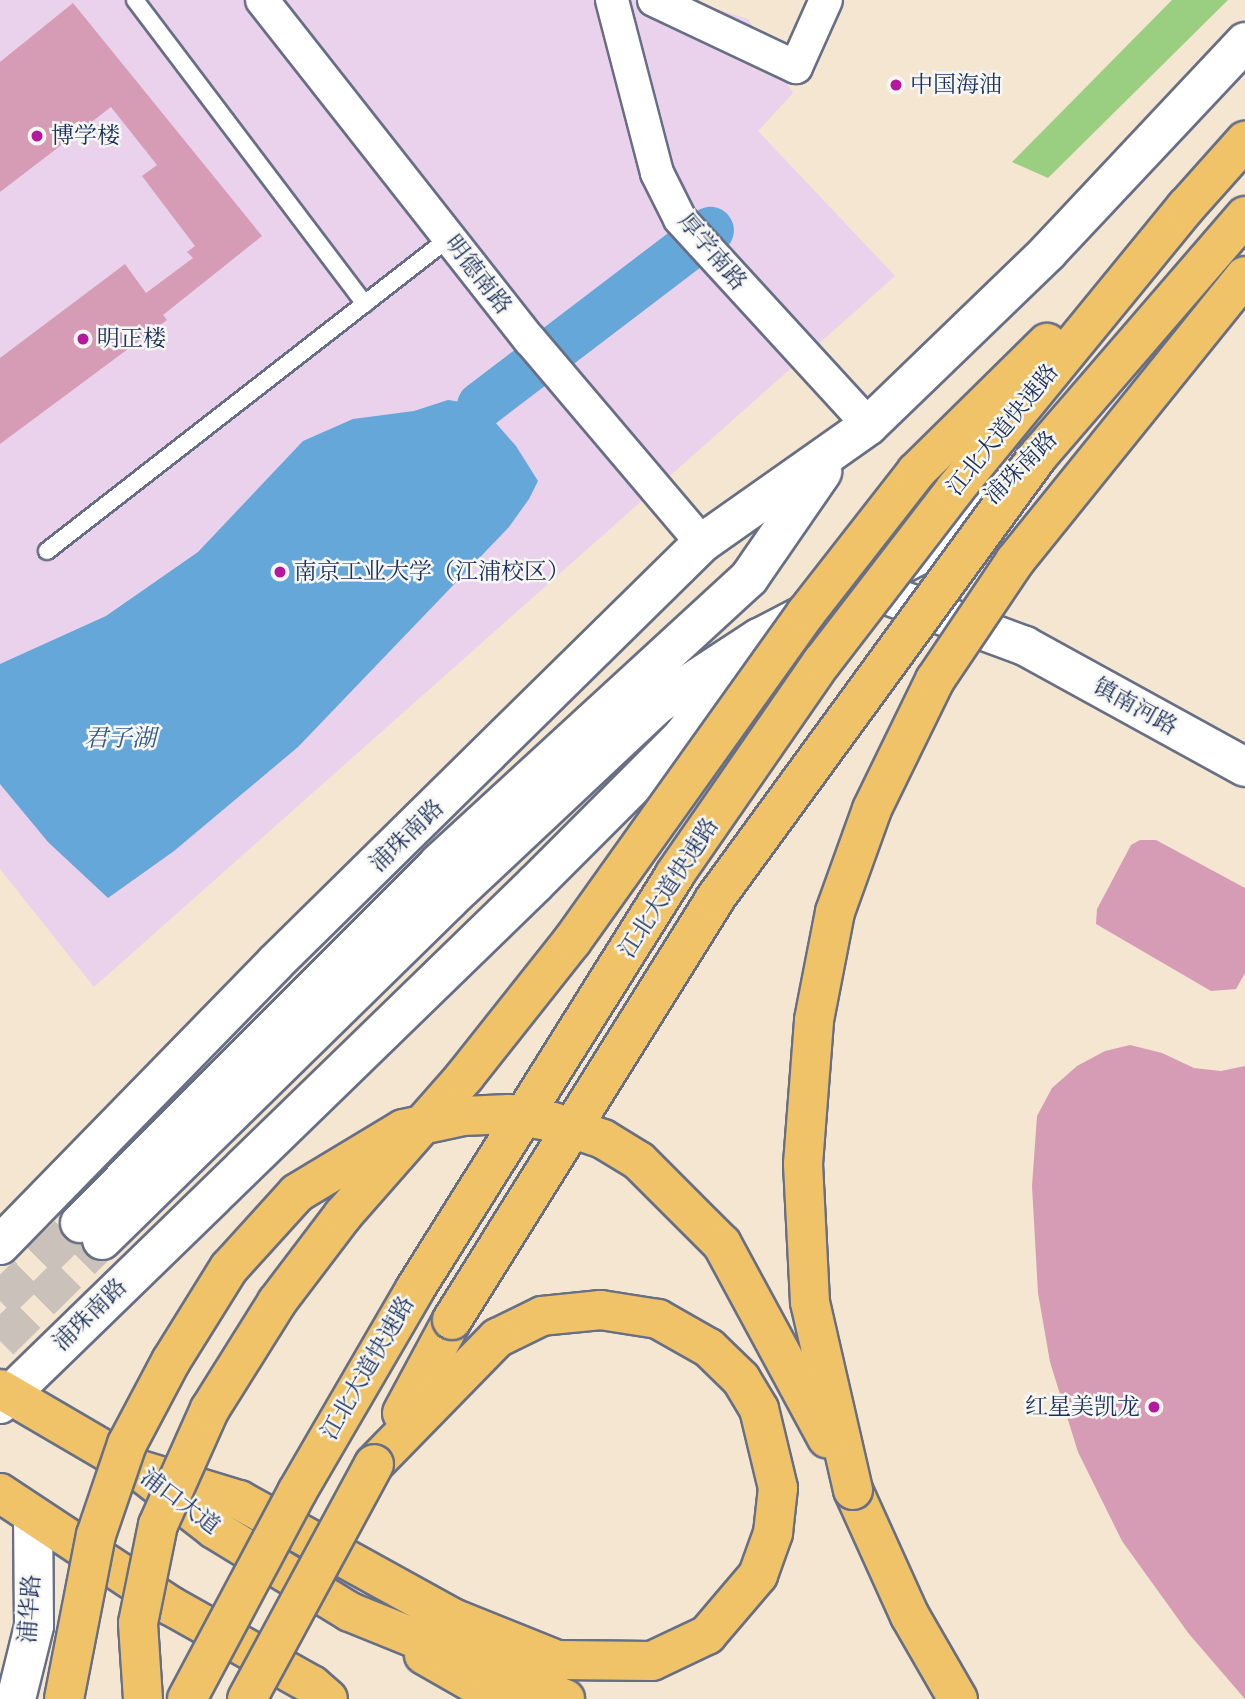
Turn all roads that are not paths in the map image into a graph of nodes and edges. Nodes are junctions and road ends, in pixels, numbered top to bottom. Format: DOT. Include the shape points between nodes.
graph roads {
  1 [pos="135,0"];
  2 [pos="262,0"];
  3 [pos="612,0"];
  4 [pos="654,0"];
  5 [pos="826,0"];
  6 [pos="1245,42"];
  7 [pos="1245,141"];
  8 [pos="1186,207"];
  9 [pos="1245,216"];
  10 [pos="449,238"];
  11 [pos="1245,243"];
  12 [pos="1245,276"];
  13 [pos="365,304"];
  14 [pos="869,425"];
  15 [pos="835,453"];
  16 [pos="952,538"];
  17 [pos="702,543"];
  18 [pos="47,551"];
  19 [pos="860,585"];
  20 [pos="759,638"];
  21 [pos="1025,646"];
  22 [pos="1245,767"];
  23 [pos="0,1245"];
  24 [pos="3,1395"];
  25 [pos="374,1464"];
  26 [pos="137,1469"];
  27 [pos="853,1489"];
  28 [pos="0,1493"];
  29 [pos="33,1517"];
  30 [pos="350,1612"];
  31 [pos="305,1690"];
  32 [pos="16,1699"];
  33 [pos="64,1699"];
  34 [pos="143,1699"];
  35 [pos="187,1699"];
  36 [pos="247,1699"];
  37 [pos="347,1699"];
  38 [pos="501,1699"];
  39 [pos="565,1699"];
  40 [pos="958,1699"];
  1 -- 13 [label="lane"];
  2 -- 10 [label="street, 明德南路"];
  3 -- 14 [label="street, 厚学南路" via="657,173 680,219"];
  4 -- 5 [label="street" via="796,67"];
  6 -- 14 [label="street, 浦珠南路" via="1048,252"];
  7 -- 8 [label="main road, 江北大道快速路, bridge"];
  8 -- 34 [label="main road, bridge" via="916,472 798,624 572,941 465,1076 343,1215 277,1302 209,1409 158,1525 138,1623"];
  8 -- 35 [label="main road, 江北大道快速路, bridge" via="955,489 822,662 675,874 415,1289 297,1492"];
  9 -- 25 [label="main road, 江北大道快速路, bridge" via="1038,456 714,900 613,1055 452,1320"];
  10 -- 13 [label="lane"];
  10 -- 17 [label="street, 明德南路"];
  11 -- 16 [label="street, 浦珠南路"];
  12 -- 27 [label="main road, bridge" via="1015,561 935,680 872,808 835,912 814,1020 803,1164 810,1302"];
  13 -- 18 [label="lane"];
  14 -- 15 [label="street, 浦珠南路"];
  15 -- 17 [label="street, 浦珠南路"];
  15 -- 20 [label="street, 浦珠南路" via="749,578 439,863 91,1231 658,704"];
  16 -- 19 [label="street, 浦珠南路"];
  16 -- 21 [label="street"];
  17 -- 23 [label="street, 浦珠南路" via="275,963"];
  19 -- 20 [label="street, 浦珠南路"];
  19 -- 21 [label="street, 镇南河路"];
  20 -- 24 [label="street, 浦珠南路" via="682,737"];
  21 -- 22 [label="street, 镇南河路"];
  24 -- 26 [label="main road, 浦口大道"];
  25 -- 26 [label="main road" via="497,1338 542,1316 601,1310 658,1319 709,1348 741,1379 759,1409 778,1488 773,1533 758,1575 707,1635 652,1661 557,1660 453,1618 239,1500"];
  25 -- 36 [label="main road, 江北大道快速路, bridge"];
  26 -- 30 [label="main road, 浦口大道" via="214,1529"];
  27 -- 33 [label="main road, bridge" via="741,1273 722,1244 639,1161 603,1139 553,1122 509,1114 463,1116 403,1129 297,1193 229,1268 170,1361 127,1444 96,1535"];
  27 -- 40 [label="main road" via="910,1616"];
  28 -- 29 [label="main road"];
  29 -- 31 [label="main road"];
  29 -- 32 [label="street, 浦华路" via="34,1626"];
  30 -- 38 [label="main road, 浦口大道"];
  30 -- 39 [label="main road, 浦口大道"];
  31 -- 37 [label="main road"];
}
